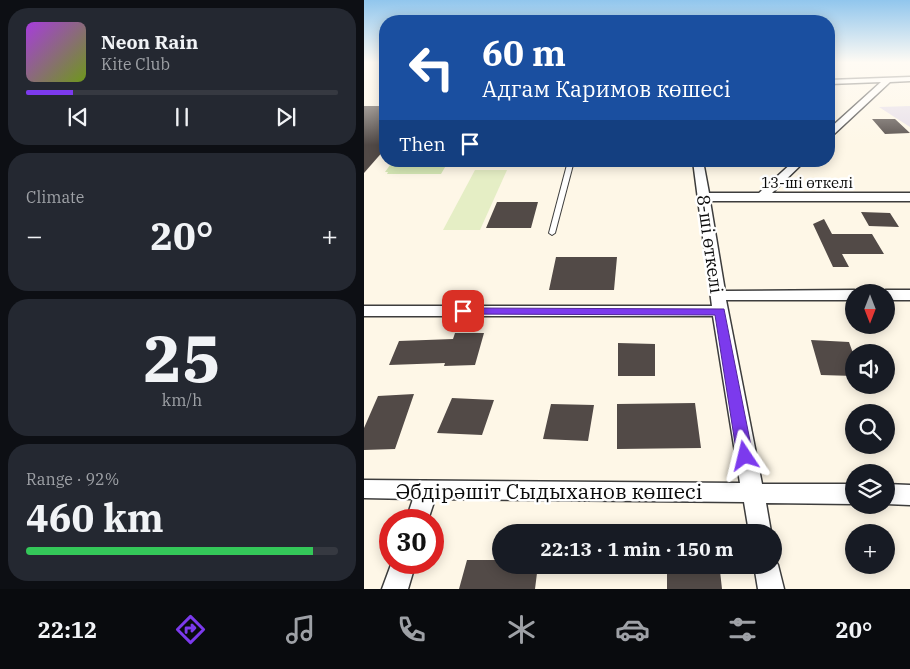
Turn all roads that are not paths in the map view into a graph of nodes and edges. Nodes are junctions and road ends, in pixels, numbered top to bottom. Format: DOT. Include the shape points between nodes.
graph roads {
  1 [pos="877,90"];
  2 [pos="835,129"];
  3 [pos="569,167"];
  4 [pos="699,167"];
  5 [pos="794,167"];
  6 [pos="703,197"];
  7 [pos="762,197"];
  8 [pos="910,197"];
  9 [pos="552,233"];
  10 [pos="895,295"];
  11 [pos="910,295"];
  12 [pos="845,296"];
  13 [pos="719,304"];
  14 [pos="364,311"];
  15 [pos="364,489"];
  16 [pos="427,490"];
  17 [pos="751,492"];
  18 [pos="845,494"];
  19 [pos="895,494"];
  20 [pos="910,494"];
  21 [pos="421,509"];
  22 [pos="758,524"];
  23 [pos="400,574"];
  24 [pos="768,574"];
  25 [pos="395,589"];
  26 [pos="771,589"];
  1 -- 2 [label="street"];
  3 -- 9 [label="lane"];
  4 -- 6 [label="street, 8-ші өткелі"];
  5 -- 7 [label="street"];
  6 -- 7 [label="street, 13-ші өткелі"];
  6 -- 13 [label="street, 8-ші өткелі"];
  7 -- 8 [label="street, 13-ші өткелі"];
  10 -- 11 [label="street"];
  12 -- 13 [label="street"];
  13 -- 14 [label="street"];
  13 -- 17 [label="street, 8-ші өткелі"];
  15 -- 16 [label="street, Әбдірәшіт Сыдыханов көшесі"];
  16 -- 17 [label="street, Әбдірәшіт Сыдыханов көшесі"];
  16 -- 21 [label="street"];
  17 -- 18 [label="street, Әбдірәшіт Сыдыханов көшесі"];
  17 -- 22 [label="street, 8-ші өткелі"];
  19 -- 20 [label="street"];
  23 -- 25 [label="street"];
  24 -- 26 [label="street"];
}
